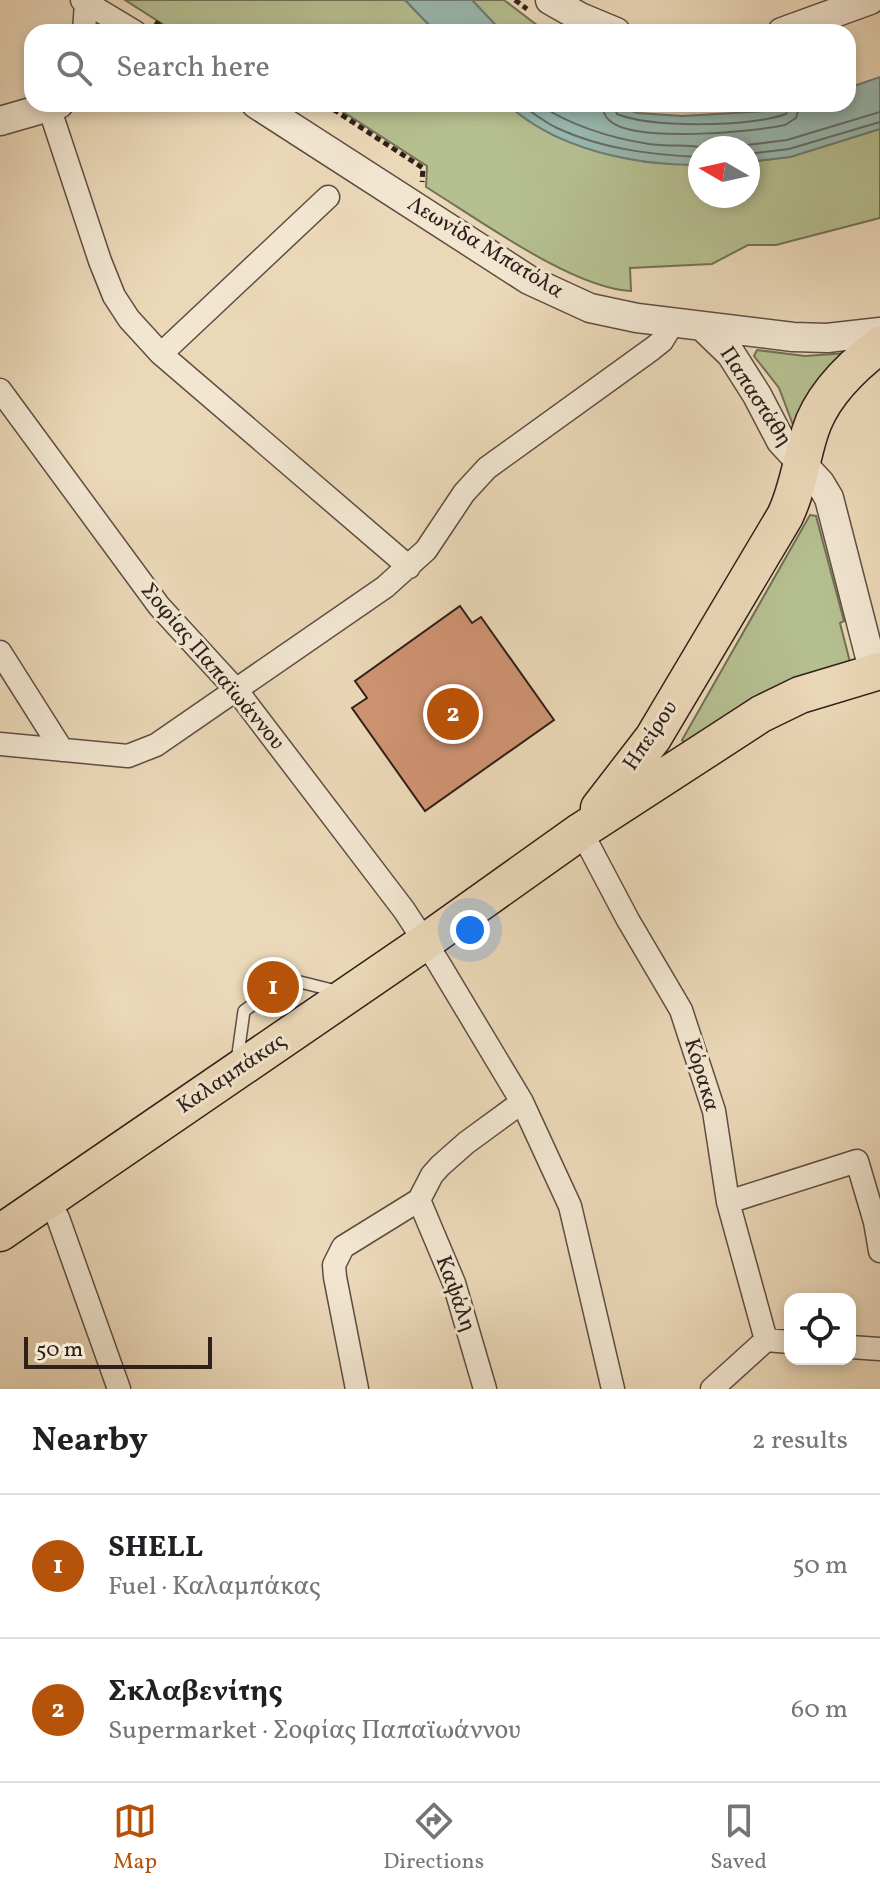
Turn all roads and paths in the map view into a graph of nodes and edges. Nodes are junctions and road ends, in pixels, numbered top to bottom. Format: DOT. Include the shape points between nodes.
graph roads {
  1 [pos="550,0"];
  2 [pos="870,0"];
  3 [pos="84,1"];
  4 [pos="84,24"];
  5 [pos="122,24"];
  6 [pos="597,24"];
  7 [pos="804,24"];
  8 [pos="32,112"];
  9 [pos="56,112"];
  10 [pos="269,112"];
  11 [pos="337,112"];
  12 [pos="0,121"];
  13 [pos="422,188"];
  14 [pos="328,197"];
  15 [pos="673,323"];
  16 [pos="703,327"];
  17 [pos="880,332"];
  18 [pos="880,345"];
  19 [pos="161,354"];
  20 [pos="0,390"];
  21 [pos="802,465"];
  22 [pos="409,567"];
  23 [pos="0,652"];
  24 [pos="878,679"];
  25 [pos="237,691"];
  26 [pos="0,744"];
  27 [pos="62,750"];
  28 [pos="581,831"];
  29 [pos="425,942"];
  30 [pos="522,1102"];
  31 [pos="48,1200"];
  32 [pos="419,1200"];
  33 [pos="728,1202"];
  34 [pos="0,1233"];
  35 [pos="880,1251"];
  36 [pos="766,1340"];
  37 [pos="784,1342"];
  38 [pos="856,1347"];
  39 [pos="880,1349"];
  40 [pos="119,1389"];
  41 [pos="357,1389"];
  42 [pos="485,1389"];
  43 [pos="613,1389"];
  44 [pos="712,1389"];
  1 -- 6 [label="street"];
  2 -- 7 [label="street"];
  3 -- 4 [label="street"];
  3 -- 5 [label="street"];
  8 -- 12 [label="street"];
  9 -- 19 [label="street" via="114,296"];
  10 -- 15 [label="street, Λεωνίδα Μπατόλα" via="551,292 615,315"];
  11 -- 13 [label="path" via="423,168"];
  14 -- 19 [label="street"];
  15 -- 16 [label="street, Λεωνίδα Μπατόλα"];
  15 -- 22 [label="street" via="652,349 487,468"];
  16 -- 17 [label="street, Λεωνίδα Μπατόλα" via="813,338"];
  16 -- 21 [label="street, Παπαστάθη" via="741,369 781,441"];
  18 -- 21 [label="main road, Ηπείρου" via="847,374 819,410"];
  19 -- 22 [label="street"];
  20 -- 25 [label="street, Σοφίας Παπαϊωάννου" via="159,606"];
  21 -- 24 [label="street, Παπαστάθη" via="820,483 833,508"];
  21 -- 28 [label="main road, Ηπείρου" via="785,516 653,738"];
  22 -- 25 [label="street"];
  23 -- 27 [label="street"];
  24 -- 28 [label="main road, Ηπείρου" via="800,695 761,714"];
  25 -- 27 [label="street" via="156,745 128,756"];
  25 -- 29 [label="street, Σοφίας Παπαϊωάννου"];
  26 -- 27 [label="street"];
  28 -- 29 [label="main road, Καλαμπάκας"];
  28 -- 33 [label="street, Κόρακα" via="681,1010 714,1111"];
  29 -- 30 [label="street, Σοφίας Παπαϊωάννου"];
  29 -- 31 [label="main road, Καλαμπάκας"];
  30 -- 32 [label="street" via="440,1166"];
  30 -- 43 [label="street, Σοφίας Παπαϊωάννου" via="570,1206"];
  31 -- 34 [label="main road, Καλαμπάκας"];
  31 -- 40 [label="street"];
  32 -- 41 [label="street" via="343,1247 334,1265"];
  32 -- 42 [label="street, Καψάλη" via="454,1283"];
  33 -- 35 [label="street" via="857,1161"];
  33 -- 36 [label="street, Κόρακα"];
  36 -- 37 [label="street"];
  36 -- 44 [label="street"];
  38 -- 39 [label="street"];
}
